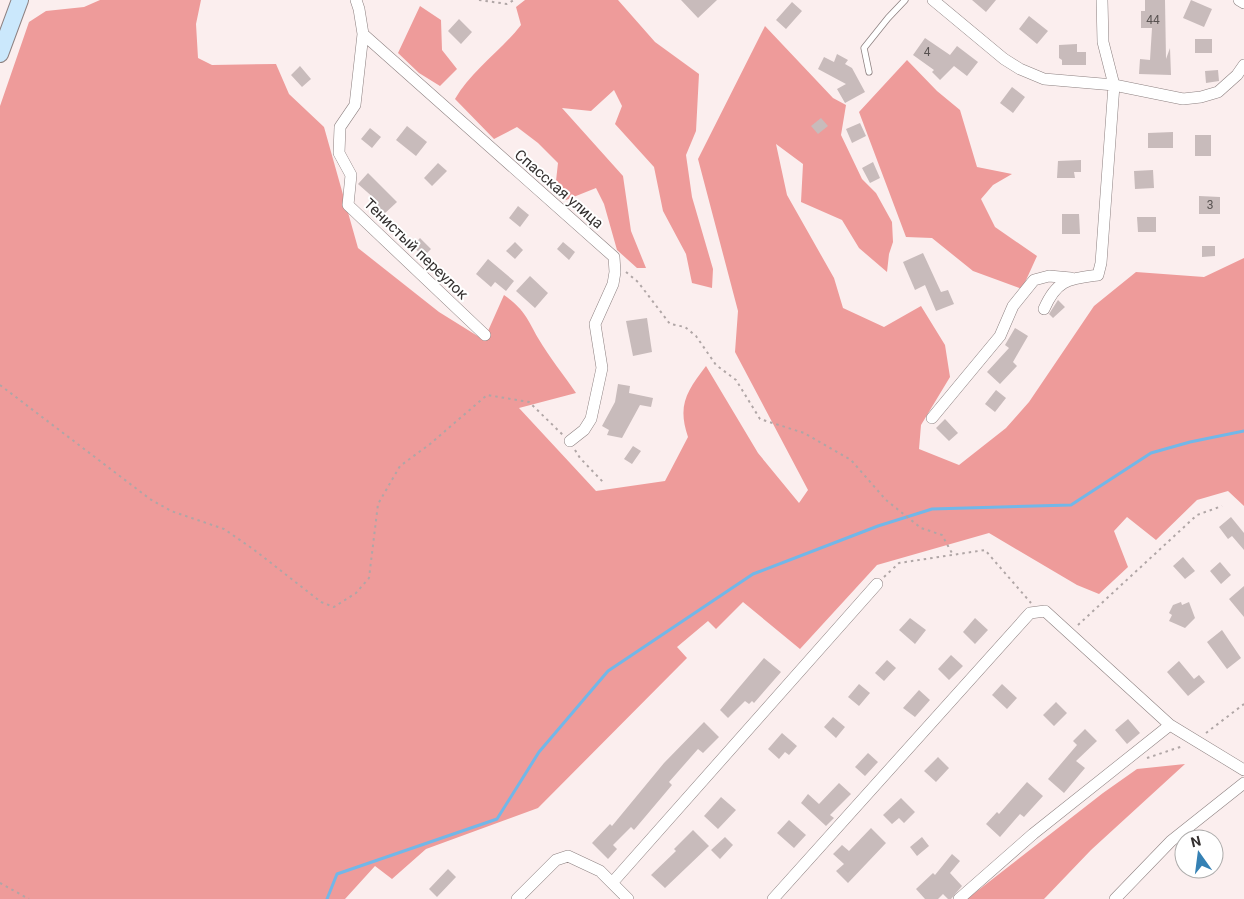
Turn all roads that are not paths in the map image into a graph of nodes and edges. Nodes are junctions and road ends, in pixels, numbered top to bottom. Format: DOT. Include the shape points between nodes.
graph roads {
  1 [pos="20,0"];
  2 [pos="356,0"];
  3 [pos="906,0"];
  4 [pos="933,0"];
  5 [pos="1102,0"];
  6 [pos="1239,0"];
  7 [pos="1244,3"];
  8 [pos="363,34"];
  9 [pos="0,54"];
  10 [pos="1244,65"];
  11 [pos="869,72"];
  12 [pos="1114,85"];
  13 [pos="1074,279"];
  14 [pos="1044,309"];
  15 [pos="485,336"];
  16 [pos="932,418"];
  17 [pos="570,441"];
  18 [pos="876,584"];
  19 [pos="1170,725"];
  20 [pos="1244,770"];
  21 [pos="1244,783"];
  22 [pos="612,884"];
  23 [pos="517,899"];
  24 [pos="628,899"];
  25 [pos="773,899"];
  26 [pos="959,899"];
  27 [pos="1115,899"];
  1 -- 9 [label="main road"];
  2 -- 8 [label="street"];
  3 -- 11 [label="lane" via="864,48"];
  4 -- 12 [label="street" via="1020,68 1044,79"];
  5 -- 12 [label="street" via="1104,42"];
  6 -- 7 [label="street"];
  8 -- 15 [label="street, Тенистый переулок" via="355,105 340,127 338,153 351,175 348,205"];
  8 -- 17 [label="street, Спасская улица" via="611,253 615,262 613,284 595,324 602,368 591,419 584,430"];
  10 -- 12 [label="street" via="1218,92 1202,97 1183,98"];
  12 -- 13 [label="street" via="1102,263 1098,275"];
  13 -- 14 [label="street" via="1061,283"];
  13 -- 16 [label="street" via="1049,276 1034,280 1014,306 1000,336"];
  18 -- 22 [label="street"];
  19 -- 20 [label="street"];
  19 -- 25 [label="street" via="1041,611 1030,613"];
  19 -- 26 [label="street" via="1033,834"];
  21 -- 27 [label="street" via="1171,841"];
  22 -- 23 [label="street" via="600,871 573,856 564,856"];
  22 -- 24 [label="street"];
}
